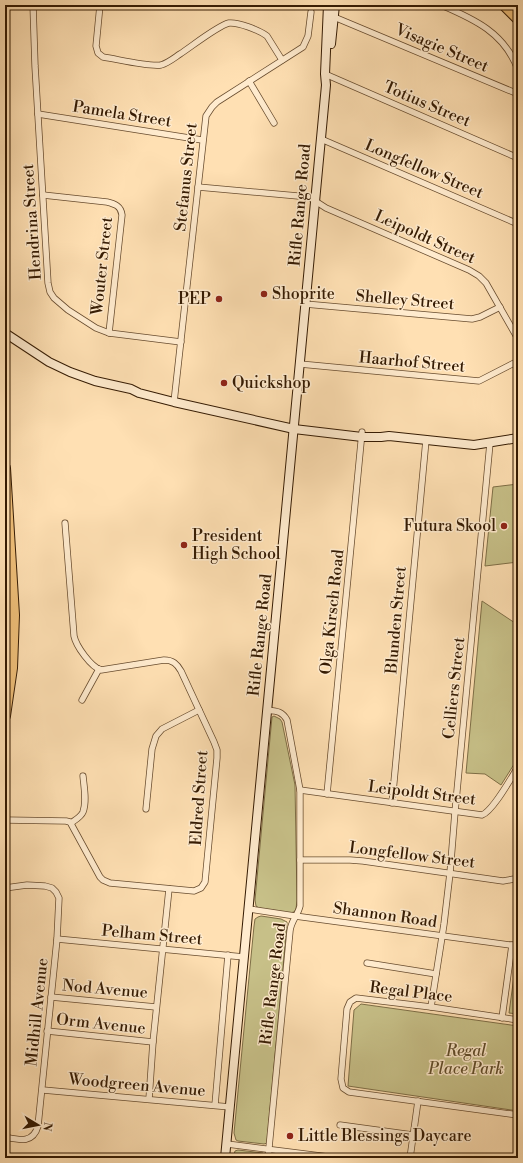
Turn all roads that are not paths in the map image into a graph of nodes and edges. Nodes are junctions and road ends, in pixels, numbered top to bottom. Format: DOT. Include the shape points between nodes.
graph roads {
  1 [pos="33,5"];
  2 [pos="100,5"];
  3 [pos="328,5"];
  4 [pos="335,5"];
  5 [pos="441,5"];
  6 [pos="504,5"];
  7 [pos="311,12"];
  8 [pos="334,17"];
  9 [pos="518,19"];
  10 [pos="282,60"];
  11 [pos="518,70"];
  12 [pos="327,75"];
  13 [pos="249,81"];
  14 [pos="518,94"];
  15 [pos="38,114"];
  16 [pos="274,123"];
  17 [pos="321,138"];
  18 [pos="202,140"];
  19 [pos="518,158"];
  20 [pos="198,187"];
  21 [pos="43,195"];
  22 [pos="315,201"];
  23 [pos="518,224"];
  24 [pos="305,304"];
  25 [pos="500,307"];
  26 [pos="5,333"];
  27 [pos="109,333"];
  28 [pos="518,339"];
  29 [pos="180,342"];
  30 [pos="518,361"];
  31 [pos="300,364"];
  32 [pos="174,400"];
  33 [pos="294,427"];
  34 [pos="362,434"];
  35 [pos="518,438"];
  36 [pos="426,440"];
  37 [pos="490,443"];
  38 [pos="5,468"];
  39 [pos="65,523"];
  40 [pos="99,669"];
  41 [pos="82,700"];
  42 [pos="199,710"];
  43 [pos="267,710"];
  44 [pos="5,716"];
  45 [pos="518,767"];
  46 [pos="83,776"];
  47 [pos="300,790"];
  48 [pos="327,794"];
  49 [pos="392,803"];
  50 [pos="146,809"];
  51 [pos="455,812"];
  52 [pos="5,820"];
  53 [pos="71,823"];
  54 [pos="300,860"];
  55 [pos="450,873"];
  56 [pos="518,876"];
  57 [pos="5,888"];
  58 [pos="169,889"];
  59 [pos="249,909"];
  60 [pos="295,916"];
  61 [pos="442,936"];
  62 [pos="57,939"];
  63 [pos="515,946"];
  64 [pos="163,949"];
  65 [pos="228,955"];
  66 [pos="244,957"];
  67 [pos="367,963"];
  68 [pos="436,974"];
  69 [pos="51,997"];
  70 [pos="156,1007"];
  71 [pos="430,1007"];
  72 [pos="502,1018"];
  73 [pos="518,1020"];
  74 [pos="47,1031"];
  75 [pos="153,1042"];
  76 [pos="43,1090"];
  77 [pos="149,1099"];
  78 [pos="418,1101"];
  79 [pos="215,1105"];
  80 [pos="230,1107"];
  81 [pos="518,1115"];
  82 [pos="340,1125"];
  83 [pos="413,1135"];
  84 [pos="5,1137"];
  85 [pos="227,1144"];
  86 [pos="270,1149"];
  87 [pos="225,1158"];
  88 [pos="268,1158"];
  89 [pos="337,1158"];
  90 [pos="410,1158"];
  1 -- 15 [label="street, Hendrina Street"];
  2 -- 10 [label="street" via="96,46 98,53 103,56 152,65 162,64 221,26 231,23 264,34"];
  3 -- 12 [label="main road, Rifle Range Road"];
  4 -- 8 [label="main road, Rifle Range Road"];
  5 -- 11 [label="street" via="474,21 493,34 510,51"];
  6 -- 9 [label="highway"];
  7 -- 10 [label="street, Stefanus Street" via="305,44"];
  8 -- 12 [label="main road, Rifle Range Road"];
  8 -- 14 [label="street, Visagie Street"];
  10 -- 13 [label="street, Stefanus Street"];
  12 -- 17 [label="main road, Rifle Range Road"];
  12 -- 19 [label="street, Totius Street"];
  13 -- 16 [label="street"];
  13 -- 18 [label="street, Stefanus Street" via="212,107 206,116"];
  15 -- 18 [label="street, Pamela Street"];
  15 -- 21 [label="street, Hendrina Street"];
  17 -- 22 [label="main road, Rifle Range Road"];
  17 -- 23 [label="street, Longfellow Street"];
  18 -- 20 [label="street, Stefanus Street"];
  20 -- 22 [label="street, Leipoldt Street" via="309,197"];
  20 -- 29 [label="street, Stefanus Street"];
  21 -- 27 [label="street, Hendrina Street" via="48,283 52,296 88,324"];
  21 -- 27 [label="street, Wouter Street" via="107,202 121,210"];
  22 -- 24 [label="main road, Rifle Range Road"];
  22 -- 25 [label="street, Leipoldt Street" via="473,272 486,283"];
  24 -- 25 [label="street, Shelley Street" via="472,318"];
  24 -- 31 [label="main road, Rifle Range Road"];
  25 -- 28 [label="street, Leipoldt Street"];
  26 -- 32 [label="main road" via="49,362 70,372 139,393"];
  27 -- 29 [label="street, Hendrina Street"];
  29 -- 32 [label="street, Stefanus Street"];
  30 -- 31 [label="street, Haarhof Street" via="478,381"];
  31 -- 33 [label="main road, Rifle Range Road"];
  32 -- 33 [label="main road"];
  33 -- 34 [label="main road"];
  33 -- 43 [label="main road, Rifle Range Road"];
  34 -- 36 [label="main road" via="381,438 389,436"];
  34 -- 48 [label="street, Olga Kirsch Road"];
  35 -- 37 [label="main road"];
  36 -- 37 [label="main road" via="474,445"];
  36 -- 49 [label="street, Blunden Street"];
  37 -- 51 [label="street, Celliers Street"];
  38 -- 44 [label="highway" via="14,615 12,668"];
  39 -- 40 [label="street" via="75,640 78,647"];
  40 -- 41 [label="street"];
  40 -- 42 [label="street, Eldred Street" via="172,661 182,671"];
  42 -- 50 [label="street" via="162,729 156,736 152,749"];
  42 -- 58 [label="street, Eldred Street" via="217,750 206,876 201,888"];
  43 -- 47 [label="street, Rifle Range Road" via="280,712 287,720"];
  43 -- 59 [label="main road, Rifle Range Road"];
  45 -- 51 [label="street, Leipoldt Street" via="485,814"];
  46 -- 53 [label="street" via="83,812"];
  47 -- 48 [label="street, Leipoldt Street"];
  47 -- 54 [label="street, Rifle Range Road"];
  48 -- 49 [label="street, Leipoldt Street"];
  49 -- 51 [label="street, Leipoldt Street"];
  51 -- 55 [label="street, Celliers Street"];
  52 -- 53 [label="street"];
  53 -- 58 [label="street" via="103,880 115,884"];
  54 -- 55 [label="street, Longfellow Street" via="364,861"];
  54 -- 60 [label="street, Rifle Range Road" via="300,906"];
  55 -- 56 [label="street, Longfellow Street" via="503,881"];
  55 -- 61 [label="street, Celliers Street"];
  57 -- 62 [label="street, Midhill Avenue" via="34,885 52,888 59,898"];
  58 -- 64 [label="street"];
  59 -- 60 [label="street, Shannon Road"];
  59 -- 66 [label="main road, Rifle Range Road"];
  60 -- 61 [label="street, Shannon Road"];
  60 -- 86 [label="street, Rifle Range Road" via="290,931"];
  61 -- 63 [label="street, Shannon Road"];
  61 -- 68 [label="street, Celliers Street"];
  62 -- 64 [label="street, Pelham Street"];
  62 -- 69 [label="street, Midhill Avenue"];
  63 -- 72 [label="street"];
  64 -- 65 [label="street, Pelham Street"];
  64 -- 70 [label="street"];
  65 -- 66 [label="street, Pelham Street"];
  65 -- 79 [label="street"];
  66 -- 80 [label="main road, Rifle Range Road"];
  67 -- 68 [label="street"];
  68 -- 71 [label="street, Celliers Street"];
  69 -- 70 [label="street, Nod Avenue"];
  69 -- 74 [label="street, Midhill Avenue"];
  70 -- 75 [label="street"];
  71 -- 72 [label="street, Regal Place"];
  71 -- 78 [label="street, Regal Place" via="356,998 350,1002 347,1009 341,1079 343,1088 349,1092"];
  72 -- 73 [label="street, Regal Place"];
  74 -- 75 [label="street, Orm Avenue"];
  74 -- 76 [label="street, Midhill Avenue"];
  75 -- 77 [label="street"];
  76 -- 77 [label="street, Woodgreen Avenue"];
  76 -- 84 [label="street, Midhill Avenue" via="36,1132 26,1139"];
  77 -- 79 [label="street, Woodgreen Avenue"];
  78 -- 81 [label="street, Regal Place"];
  78 -- 83 [label="street"];
  79 -- 80 [label="street, Woodgreen Avenue"];
  80 -- 85 [label="main road, Rifle Range Road"];
  82 -- 83 [label="street"];
  83 -- 90 [label="street"];
  85 -- 86 [label="street"];
  85 -- 87 [label="main road, Rifle Range Road"];
  86 -- 88 [label="street, Rifle Range Road"];
  86 -- 89 [label="street"];
}
